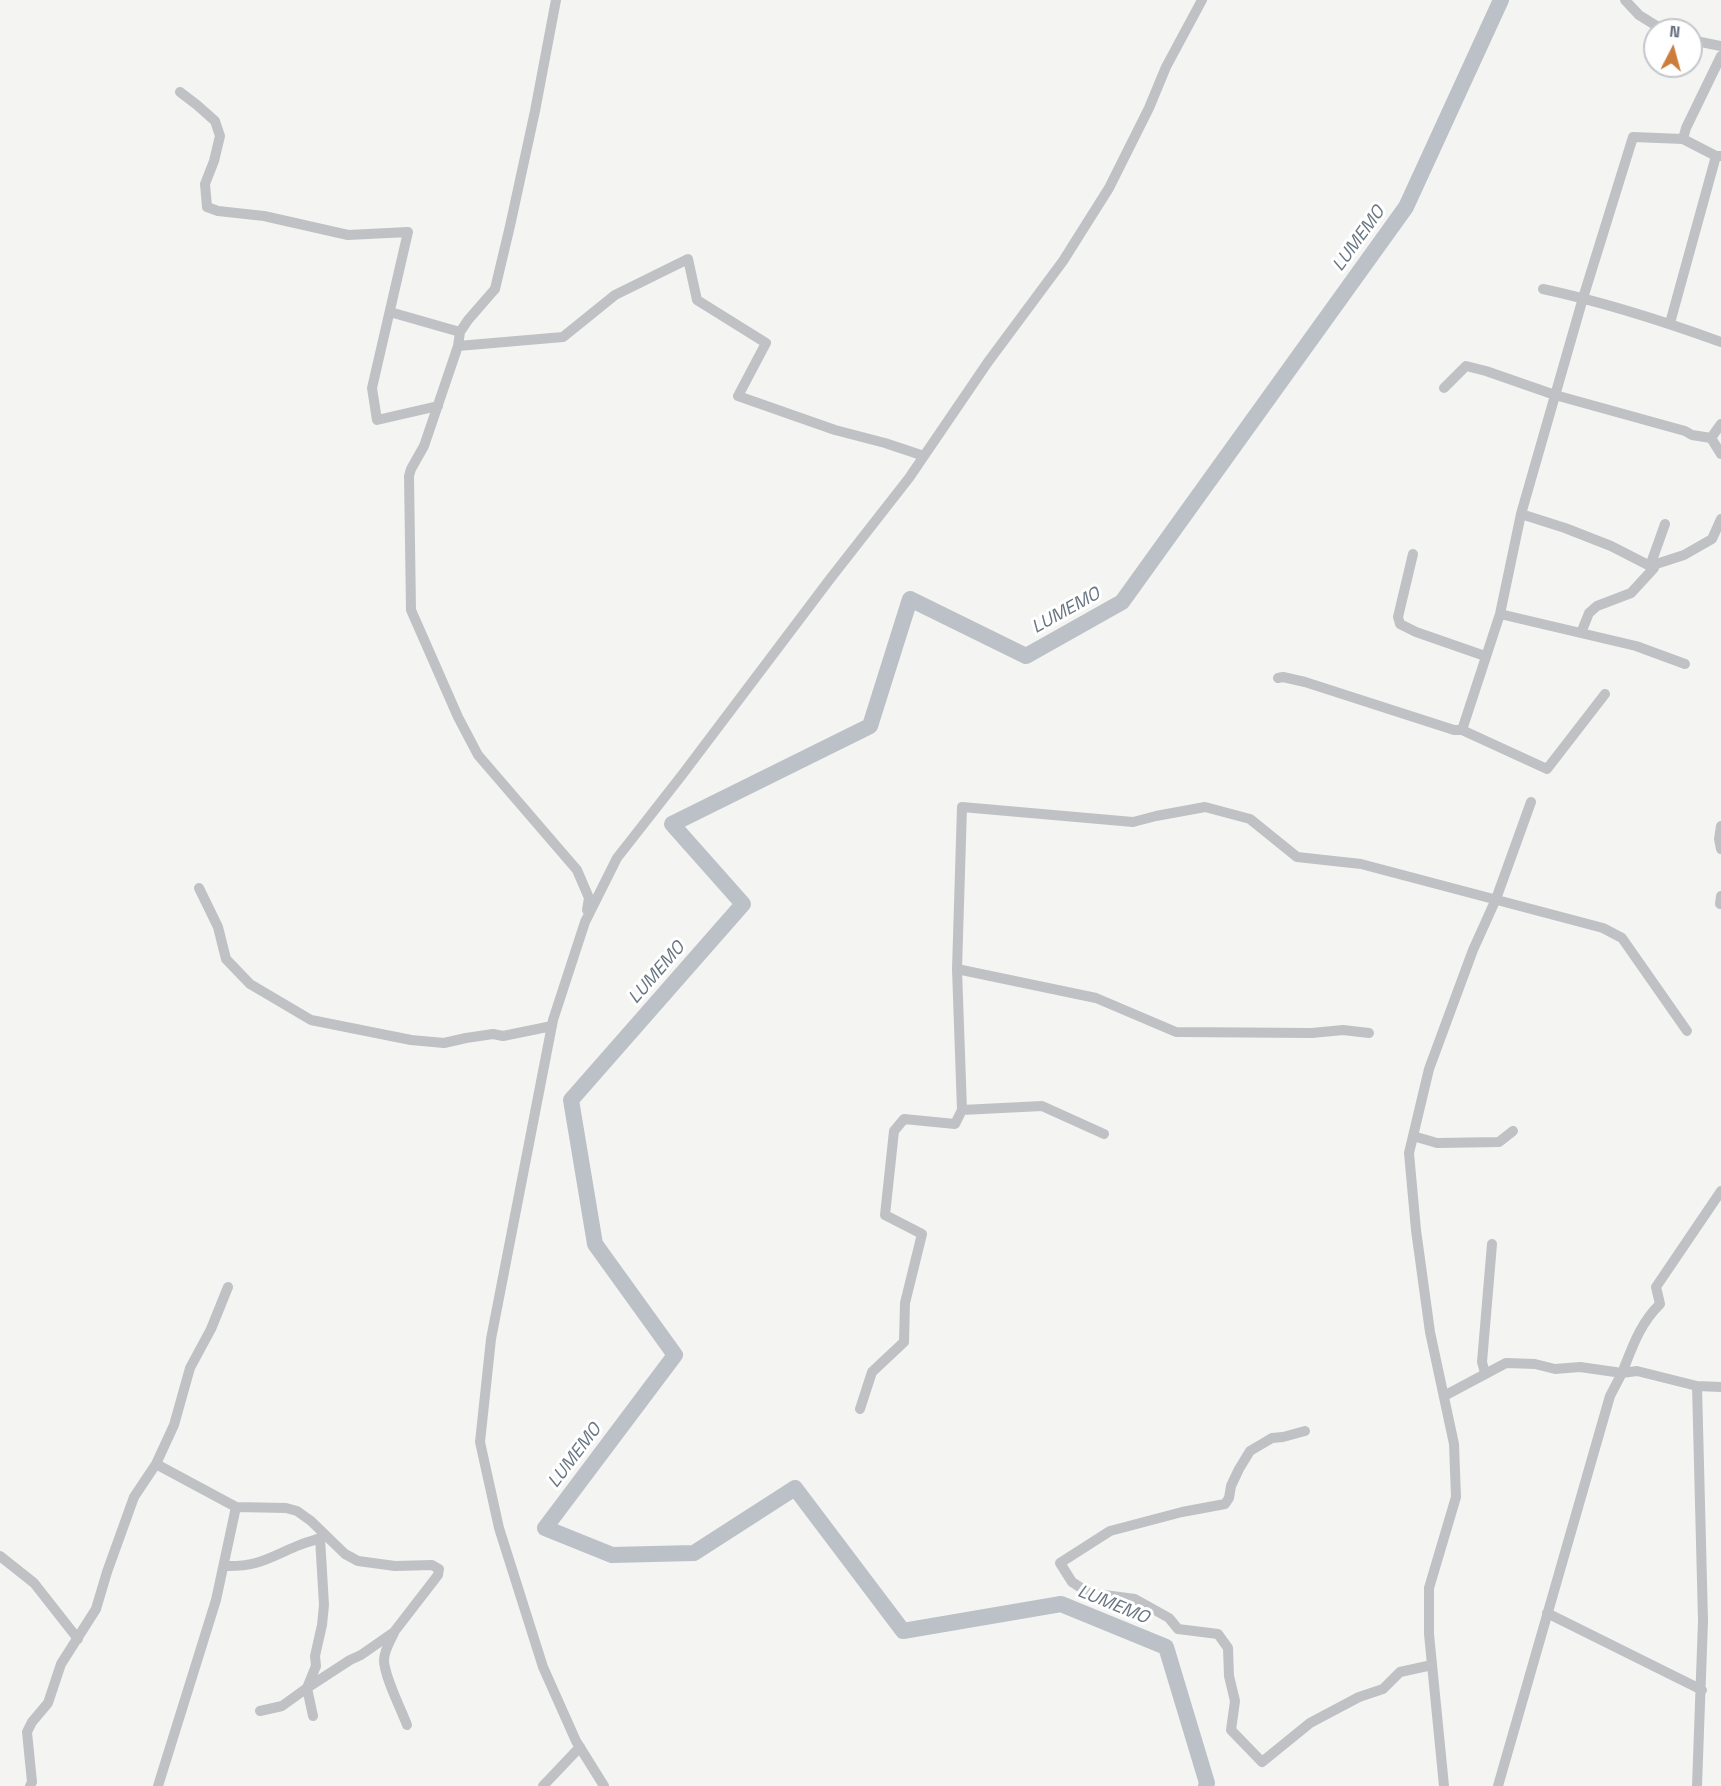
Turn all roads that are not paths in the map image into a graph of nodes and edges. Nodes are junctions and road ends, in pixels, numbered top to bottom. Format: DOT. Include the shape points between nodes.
graph roads {
  1 [pos="556,0"];
  2 [pos="1202,0"];
  3 [pos="1625,0"];
  4 [pos="1644,18"];
  5 [pos="1703,42"];
  6 [pos="1721,46"];
  7 [pos="1721,56"];
  8 [pos="180,92"];
  9 [pos="1683,139"];
  10 [pos="1718,156"];
  11 [pos="1543,289"];
  12 [pos="1583,298"];
  13 [pos="390,312"];
  14 [pos="1670,324"];
  15 [pos="460,333"];
  16 [pos="1721,342"];
  17 [pos="458,346"];
  18 [pos="1444,388"];
  19 [pos="1555,395"];
  20 [pos="438,406"];
  21 [pos="1721,424"];
  22 [pos="1711,438"];
  23 [pos="1721,454"];
  24 [pos="924,456"];
  25 [pos="1521,514"];
  26 [pos="1721,519"];
  27 [pos="1665,524"];
  28 [pos="1413,554"];
  29 [pos="1650,566"];
  30 [pos="1500,614"];
  31 [pos="1581,633"];
  32 [pos="1485,656"];
  33 [pos="1685,664"];
  34 [pos="1278,678"];
  35 [pos="1605,694"];
  36 [pos="1462,730"];
  37 [pos="1530,802"];
  38 [pos="1721,826"];
  39 [pos="1721,849"];
  40 [pos="199,888"];
  41 [pos="1496,899"];
  42 [pos="585,922"];
  43 [pos="957,969"];
  44 [pos="552,1026"];
  45 [pos="1687,1031"];
  46 [pos="1369,1033"];
  47 [pos="962,1110"];
  48 [pos="1513,1131"];
  49 [pos="1104,1134"];
  50 [pos="1413,1136"];
  51 [pos="1721,1191"];
  52 [pos="1492,1244"];
  53 [pos="228,1287"];
  54 [pos="1485,1373"];
  55 [pos="1622,1373"];
  56 [pos="1697,1386"];
  57 [pos="1721,1387"];
  58 [pos="1444,1396"];
  59 [pos="860,1409"];
  60 [pos="1305,1431"];
  61 [pos="156,1464"];
  62 [pos="236,1507"];
  63 [pos="322,1537"];
  64 [pos="0,1557"];
  65 [pos="224,1566"];
  66 [pos="1547,1613"];
  67 [pos="394,1632"];
  68 [pos="78,1639"];
  69 [pos="1432,1665"];
  70 [pos="307,1688"];
  71 [pos="1702,1690"];
  72 [pos="260,1711"];
  73 [pos="313,1716"];
  74 [pos="407,1725"];
  75 [pos="580,1747"];
  76 [pos="30,1786"];
  77 [pos="158,1786"];
  78 [pos="543,1786"];
  79 [pos="603,1786"];
  80 [pos="1444,1786"];
  81 [pos="1498,1786"];
  82 [pos="1697,1786"];
  1 -- 15 [label="street" via="495,289"];
  2 -- 24 [label="street" via="1109,188 1063,261"];
  3 -- 4 [label="street"];
  5 -- 6 [label="street"];
  7 -- 9 [label="street"];
  8 -- 13 [label="street" via="214,121 220,136 205,184 207,207 348,235 408,232"];
  9 -- 10 [label="street"];
  9 -- 12 [label="street" via="1633,137"];
  10 -- 14 [label="street"];
  11 -- 12 [label="street"];
  12 -- 14 [label="street"];
  12 -- 19 [label="street"];
  13 -- 15 [label="street"];
  13 -- 20 [label="street" via="372,388 377,420"];
  14 -- 16 [label="street"];
  15 -- 17 [label="street"];
  17 -- 20 [label="street"];
  17 -- 24 [label="street" via="563,337 615,295 688,260 697,300 766,343 738,396"];
  18 -- 19 [label="street" via="1466,366"];
  19 -- 22 [label="street"];
  19 -- 25 [label="street"];
  20 -- 42 [label="street" via="409,476 411,610 478,755 577,870 589,898"];
  21 -- 22 [label="street"];
  22 -- 23 [label="street"];
  24 -- 42 [label="street" via="617,858"];
  25 -- 29 [label="street" via="1611,546"];
  25 -- 30 [label="street"];
  26 -- 29 [label="street" via="1712,539 1684,555"];
  27 -- 29 [label="street"];
  28 -- 32 [label="street" via="1398,617 1400,624"];
  29 -- 31 [label="street" via="1654,568 1631,593 1589,613"];
  30 -- 31 [label="street"];
  30 -- 32 [label="street"];
  31 -- 33 [label="street" via="1636,646"];
  32 -- 36 [label="street"];
  34 -- 36 [label="street" via="1305,682"];
  35 -- 36 [label="street" via="1547,769"];
  37 -- 41 [label="street"];
  38 -- 39 [label="street"];
  40 -- 44 [label="street" via="218,927 226,959 250,984 311,1020 444,1043"];
  41 -- 43 [label="street" via="1361,864 1297,857 1250,819 1205,807 1133,822 962,807"];
  41 -- 45 [label="street" via="1603,928 1622,938"];
  41 -- 50 [label="street" via="1429,1069"];
  42 -- 44 [label="street"];
  43 -- 46 [label="street" via="1096,998 1176,1032"];
  43 -- 47 [label="street"];
  44 -- 75 [label="street" via="491,1339 480,1442 499,1528 543,1667"];
  47 -- 49 [label="street" via="1042,1106"];
  47 -- 59 [label="street" via="955,1124 904,1119 894,1131 885,1215 922,1234 905,1303 904,1342 872,1372"];
  48 -- 50 [label="street" via="1499,1142 1437,1143"];
  50 -- 58 [label="street" via="1409,1153 1416,1230 1430,1332"];
  51 -- 55 [label="street" via="1656,1287 1660,1304 1641,1328"];
  52 -- 54 [label="street" via="1482,1362"];
  53 -- 61 [label="street" via="190,1368 174,1425"];
  54 -- 55 [label="street" via="1506,1363"];
  54 -- 58 [label="street"];
  55 -- 56 [label="street" via="1636,1371"];
  55 -- 66 [label="street" via="1610,1396"];
  56 -- 57 [label="street"];
  56 -- 71 [label="street"];
  58 -- 69 [label="street" via="1454,1444 1456,1497 1429,1588"];
  60 -- 69 [label="street" via="1272,1438 1250,1451 1225,1504 1110,1531 1060,1563 1072,1582 1089,1593 1135,1599 1169,1618 1178,1629 1218,1634 1228,1648 1235,1701 1231,1730 1262,1762 1310,1723 1383,1689 1400,1672"];
  61 -- 62 [label="street"];
  61 -- 68 [label="street" via="134,1497 96,1609"];
  62 -- 63 [label="street" via="297,1510 312,1521"];
  62 -- 65 [label="street"];
  63 -- 65 [label="street" via="259,1563"];
  63 -- 67 [label="street" via="358,1561 432,1565 439,1569"];
  63 -- 70 [label="street" via="324,1605 316,1666"];
  64 -- 68 [label="street" via="34,1583"];
  65 -- 77 [label="street"];
  66 -- 71 [label="street"];
  66 -- 81 [label="street"];
  67 -- 70 [label="street"];
  67 -- 74 [label="street" via="384,1660"];
  68 -- 76 [label="street" via="61,1664 48,1703 27,1732"];
  69 -- 80 [label="street"];
  70 -- 72 [label="street" via="282,1706"];
  70 -- 73 [label="street"];
  71 -- 82 [label="street"];
  75 -- 78 [label="street"];
  75 -- 79 [label="street"];
}
